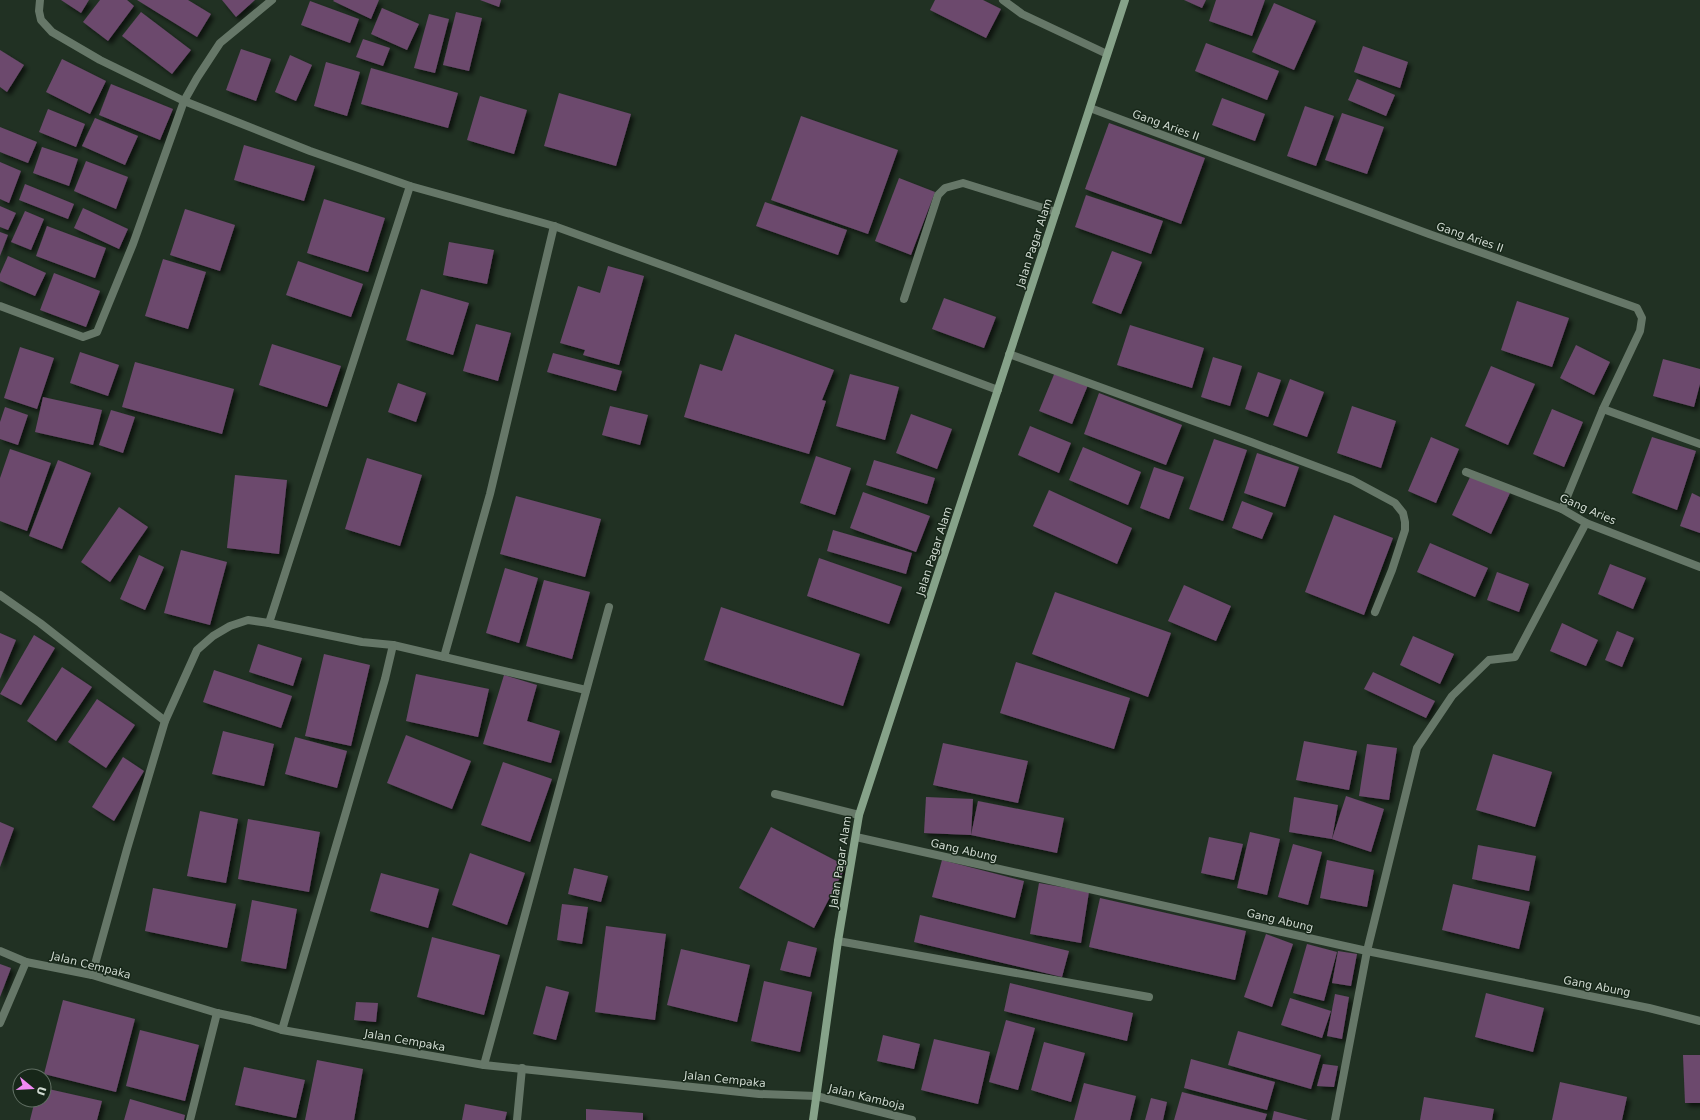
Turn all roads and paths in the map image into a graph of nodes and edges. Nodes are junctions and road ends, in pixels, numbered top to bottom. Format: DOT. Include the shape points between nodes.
graph roads {
  1 [pos="40,0"];
  2 [pos="272,0"];
  3 [pos="1003,0"];
  4 [pos="1125,0"];
  5 [pos="1107,54"];
  6 [pos="184,101"];
  7 [pos="1090,108"];
  8 [pos="410,186"];
  9 [pos="1056,212"];
  10 [pos="554,226"];
  11 [pos="904,299"];
  12 [pos="0,306"];
  13 [pos="1009,354"];
  14 [pos="998,390"];
  15 [pos="1603,409"];
  16 [pos="1700,444"];
  17 [pos="1466,472"];
  18 [pos="1562,509"];
  19 [pos="1586,523"];
  20 [pos="1700,567"];
  21 [pos="0,595"];
  22 [pos="610,607"];
  23 [pos="1376,612"];
  24 [pos="269,622"];
  25 [pos="394,645"];
  26 [pos="444,657"];
  27 [pos="586,690"];
  28 [pos="165,721"];
  29 [pos="775,794"];
  30 [pos="859,815"];
  31 [pos="856,837"];
  32 [pos="838,941"];
  33 [pos="0,951"];
  34 [pos="1367,951"];
  35 [pos="26,962"];
  36 [pos="92,975"];
  37 [pos="1148,997"];
  38 [pos="217,1013"];
  39 [pos="1700,1021"];
  40 [pos="0,1023"];
  41 [pos="282,1030"];
  42 [pos="484,1065"];
  43 [pos="522,1068"];
  44 [pos="816,1096"];
  45 [pos="190,1120"];
  46 [pos="517,1120"];
  47 [pos="813,1120"];
  48 [pos="912,1120"];
  49 [pos="1335,1120"];
  1 -- 6 [label="street" via="41,20 52,32 100,60"];
  2 -- 6 [label="street" via="220,43"];
  3 -- 5 [label="street" via="1022,14"];
  4 -- 5 [label="street, Jalan Pagar Alam"];
  5 -- 7 [label="street, Jalan Pagar Alam"];
  6 -- 8 [label="street" via="310,152"];
  6 -- 12 [label="street" via="133,244 97,332 83,337"];
  7 -- 9 [label="street, Jalan Pagar Alam"];
  7 -- 15 [label="street, Gang Aries II" via="1637,308 1642,318 1640,331"];
  8 -- 10 [label="street"];
  8 -- 24 [label="street"];
  9 -- 11 [label="street" via="963,182 945,188 938,195"];
  9 -- 13 [label="street, Jalan Pagar Alam"];
  10 -- 14 [label="street"];
  10 -- 26 [label="street" via="490,494"];
  13 -- 14 [label="street, Jalan Pagar Alam"];
  13 -- 23 [label="street" via="1352,480 1395,503 1403,513 1405,530"];
  14 -- 30 [label="street, Jalan Pagar Alam"];
  15 -- 16 [label="street"];
  15 -- 18 [label="street, Gang Aries II"];
  17 -- 18 [label="street, Gang Aries"];
  18 -- 19 [label="street, Gang Aries"];
  19 -- 20 [label="street, Gang Aries"];
  19 -- 34 [label="street" via="1515,656 1489,660 1452,696 1417,748"];
  21 -- 28 [label="street" via="40,623"];
  22 -- 27 [label="street"];
  24 -- 25 [label="street" via="362,642"];
  24 -- 28 [label="street" via="248,620 230,626 197,650"];
  25 -- 26 [label="street"];
  25 -- 41 [label="street"];
  26 -- 27 [label="street"];
  27 -- 42 [label="street"];
  28 -- 36 [label="street"];
  29 -- 30 [label="street"];
  30 -- 31 [label="street, Jalan Pagar Alam"];
  31 -- 32 [label="street, Jalan Pagar Alam"];
  31 -- 34 [label="street, Gang Abung"];
  32 -- 37 [label="street"];
  32 -- 44 [label="street, Jalan Pagar Alam"];
  33 -- 35 [label="street, Jalan Cempaka"];
  34 -- 39 [label="street, Gang Abung" via="1649,1008"];
  34 -- 49 [label="street"];
  35 -- 36 [label="street, Jalan Cempaka"];
  35 -- 40 [label="street"];
  36 -- 38 [label="street, Jalan Cempaka"];
  38 -- 41 [label="street, Jalan Cempaka"];
  38 -- 45 [label="street"];
  41 -- 42 [label="street, Jalan Cempaka"];
  42 -- 43 [label="street, Jalan Cempaka"];
  43 -- 44 [label="street, Jalan Cempaka" via="759,1094"];
  43 -- 46 [label="street"];
  44 -- 47 [label="street, Jalan Pagar Alam"];
  44 -- 48 [label="street, Jalan Kamboja"];
}
